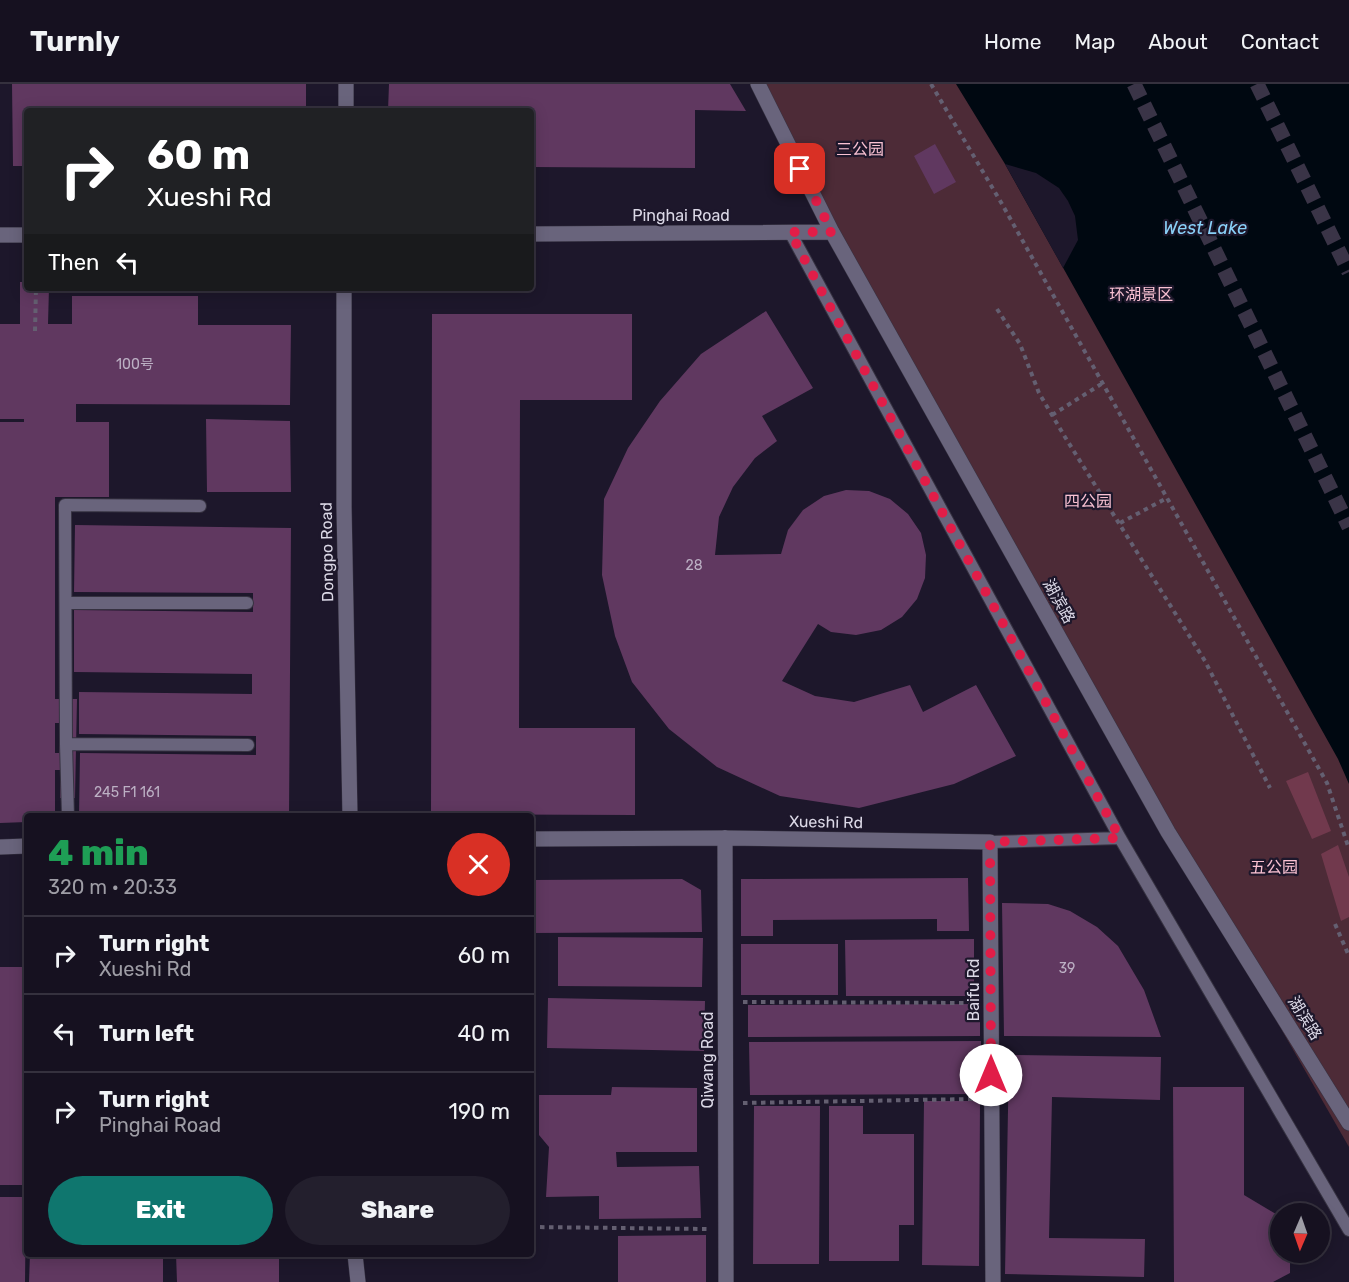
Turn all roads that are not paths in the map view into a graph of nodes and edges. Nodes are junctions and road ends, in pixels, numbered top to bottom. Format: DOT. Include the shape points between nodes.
graph roads {
  1 [pos="346,84"];
  2 [pos="758,84"];
  3 [pos="346,108"];
  4 [pos="790,232"];
  5 [pos="832,232"];
  6 [pos="0,234"];
  7 [pos="534,234"];
  8 [pos="24,235"];
  9 [pos="344,291"];
  10 [pos="200,506"];
  11 [pos="66,603"];
  12 [pos="247,603"];
  13 [pos="66,744"];
  14 [pos="248,745"];
  15 [pos="68,813"];
  16 [pos="350,813"];
  17 [pos="725,838"];
  18 [pos="1120,838"];
  19 [pos="534,839"];
  20 [pos="990,842"];
  21 [pos="24,846"];
  22 [pos="0,847"];
  23 [pos="1349,1123"];
  24 [pos="1349,1230"];
  25 [pos="355,1257"];
  26 [pos="358,1282"];
  27 [pos="726,1282"];
  28 [pos="993,1282"];
  1 -- 3 [label="street"];
  2 -- 5 [label="street, 湖滨路"];
  4 -- 5 [label="street, Pinghai Road"];
  4 -- 7 [label="street, Pinghai Road"];
  4 -- 18 [label="lane"];
  5 -- 23 [label="street, 湖滨路" via="1168,832"];
  6 -- 8 [label="street"];
  9 -- 16 [label="street, Dongpo Road"];
  10 -- 11 [label="lane" via="65,505"];
  11 -- 12 [label="lane"];
  11 -- 13 [label="lane"];
  13 -- 14 [label="lane"];
  13 -- 15 [label="lane"];
  17 -- 19 [label="street, Xueshi Rd"];
  17 -- 20 [label="street, Xueshi Rd"];
  17 -- 27 [label="street, Qiwang Road"];
  18 -- 20 [label="lane, Xueshi Rd"];
  18 -- 24 [label="lane"];
  20 -- 28 [label="street, Baifu Rd"];
  21 -- 22 [label="street"];
  25 -- 26 [label="street"];
}
